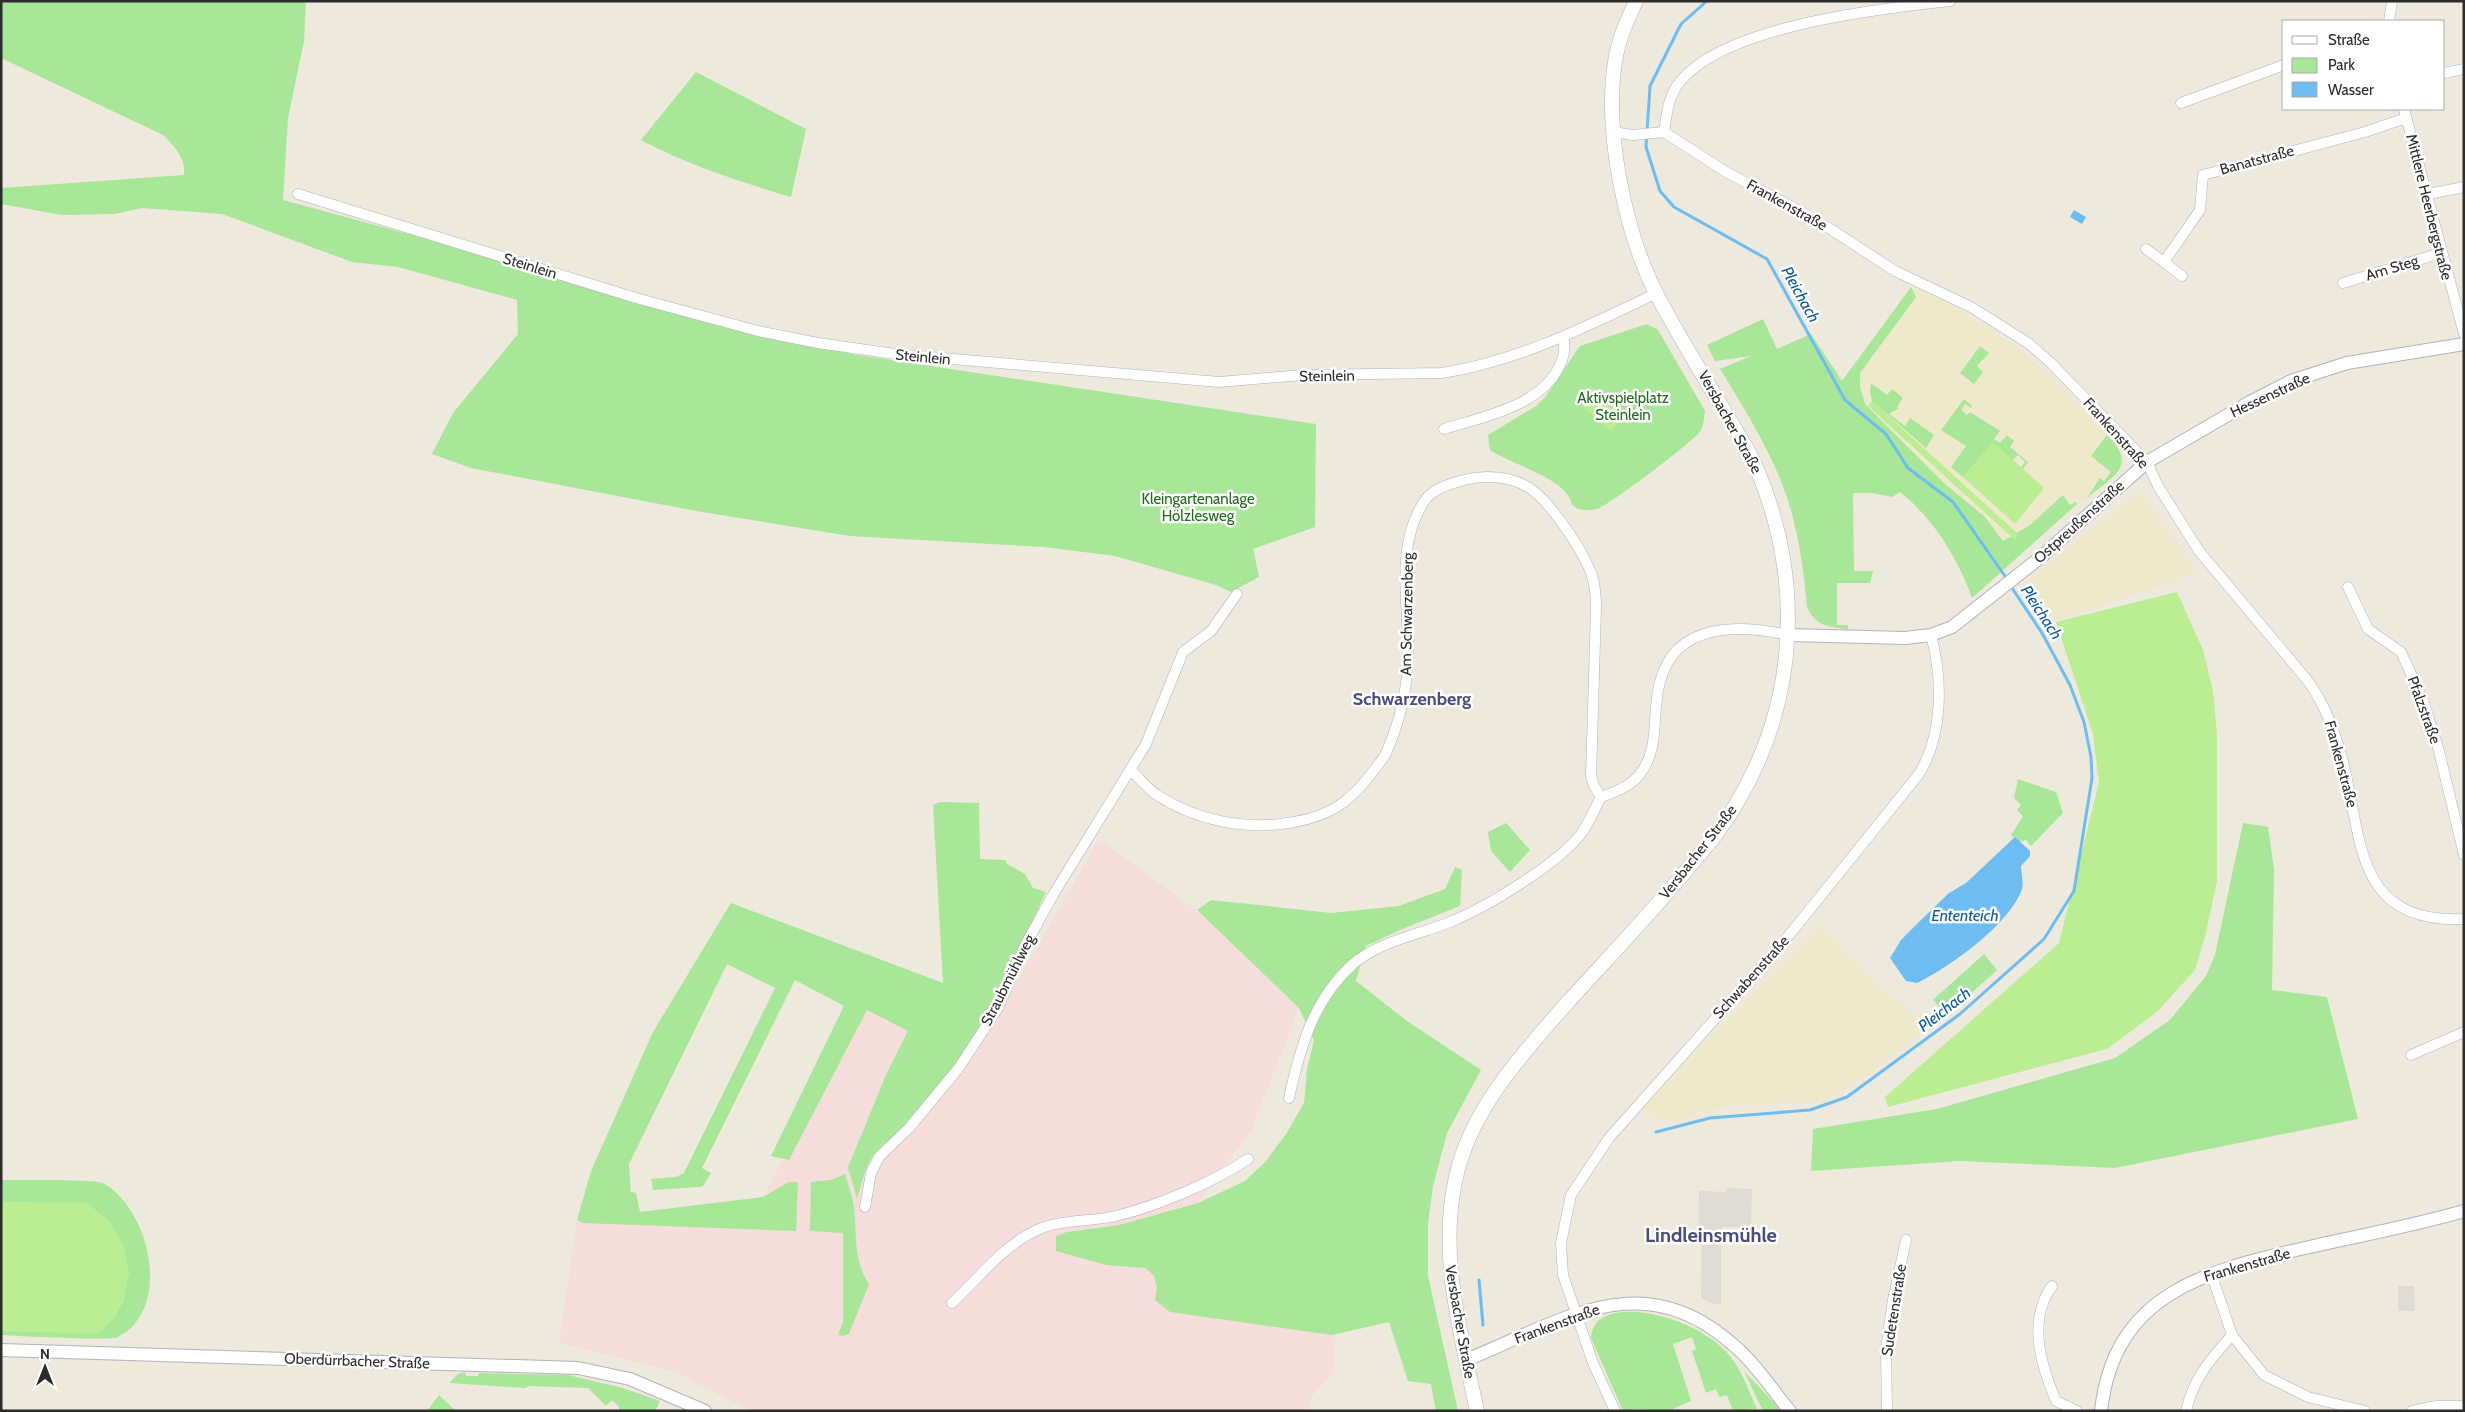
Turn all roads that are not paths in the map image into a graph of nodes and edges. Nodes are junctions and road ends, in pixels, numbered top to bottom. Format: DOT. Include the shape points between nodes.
graph roads {
  1 [pos="1636,1"];
  2 [pos="1950,1"];
  3 [pos="2391,2"];
  4 [pos="2389,20"];
  5 [pos="2282,66"];
  6 [pos="2464,69"];
  7 [pos="2445,74"];
  8 [pos="2181,103"];
  9 [pos="2405,114"];
  10 [pos="1613,132"];
  11 [pos="1664,132"];
  12 [pos="2464,187"];
  13 [pos="298,194"];
  14 [pos="2428,194"];
  15 [pos="2146,249"];
  16 [pos="2441,252"];
  17 [pos="2164,262"];
  18 [pos="2182,276"];
  19 [pos="2343,283"];
  20 [pos="1657,293"];
  21 [pos="2464,334"];
  22 [pos="1564,338"];
  23 [pos="2464,344"];
  24 [pos="1444,429"];
  25 [pos="2147,462"];
  26 [pos="2348,587"];
  27 [pos="1237,594"];
  28 [pos="1788,635"];
  29 [pos="1931,635"];
  30 [pos="1130,770"];
  31 [pos="1601,797"];
  32 [pos="2464,855"];
  33 [pos="2464,919"];
  34 [pos="2464,1032"];
  35 [pos="2411,1055"];
  36 [pos="1288,1098"];
  37 [pos="1248,1159"];
  38 [pos="865,1207"];
  39 [pos="2464,1211"];
  40 [pos="1906,1240"];
  41 [pos="2211,1273"];
  42 [pos="2052,1286"];
  43 [pos="952,1303"];
  44 [pos="1577,1314"];
  45 [pos="2232,1335"];
  46 [pos="1,1350"];
  47 [pos="1466,1360"];
  48 [pos="2464,1406"];
  49 [pos="704,1411"];
  50 [pos="1477,1411"];
  51 [pos="1615,1411"];
  52 [pos="1790,1411"];
  53 [pos="1887,1411"];
  54 [pos="2077,1411"];
  55 [pos="2101,1411"];
  56 [pos="2186,1411"];
  57 [pos="2365,1411"];
  58 [pos="2412,1411"];
  1 -- 10 [label="main road, Versbacher Straße" via="1614,63"];
  2 -- 11 [label="street" via="1838,16 1733,46 1710,57 1688,74 1672,94"];
  3 -- 4 [label="street"];
  5 -- 8 [label="street"];
  6 -- 7 [label="street"];
  9 -- 14 [label="street, Mittlere Heerbergstraße"];
  9 -- 17 [label="street, Banatstraße" via="2365,132 2204,175 2200,210"];
  10 -- 11 [label="street" via="1650,135"];
  10 -- 20 [label="main road, Versbacher Straße" via="1628,217"];
  11 -- 25 [label="street, Frankenstraße" via="1726,172 1814,219 1895,271 1971,307 2009,330 2051,362"];
  12 -- 14 [label="street"];
  13 -- 22 [label="street, Steinlein" via="636,298 758,331 895,354 1218,382 1303,376 1442,373 1492,362"];
  14 -- 16 [label="street, Mittlere Heerbergstraße"];
  15 -- 17 [label="street"];
  16 -- 19 [label="street, Am Steg"];
  16 -- 21 [label="street, Mittlere Heerbergstraße"];
  17 -- 18 [label="street"];
  20 -- 22 [label="street, Steinlein"];
  20 -- 28 [label="main road, Versbacher Straße" via="1763,482 1784,558"];
  22 -- 24 [label="street" via="1563,357 1541,390 1507,408"];
  23 -- 25 [label="street, Hessenstraße" via="2347,363 2291,381"];
  25 -- 29 [label="street, Ostpreußenstraße" via="1991,598 1952,627"];
  25 -- 33 [label="street, Frankenstraße" via="2158,486 2200,551 2322,701 2342,759 2365,864 2379,886 2396,905 2419,914"];
  26 -- 32 [label="street, Pfalzstraße" via="2368,629 2401,652 2423,700 2439,750"];
  27 -- 30 [label="street" via="1211,631 1183,652 1146,744"];
  28 -- 29 [label="street, Ostpreußenstraße" via="1905,638"];
  28 -- 31 [label="street" via="1750,629 1715,630 1684,645 1669,658 1659,682 1652,753 1640,775"];
  28 -- 47 [label="main road, Versbacher Straße" via="1772,725 1758,763 1724,824 1668,892 1527,1049 1478,1122 1456,1176 1450,1219 1452,1289"];
  29 -- 44 [label="street, Schwabenstraße" via="1935,649 1938,702 1933,745 1919,774 1786,939 1609,1138 1571,1194 1560,1255 1563,1275"];
  30 -- 31 [label="street, Am Schwarzenberg" via="1155,795 1207,818 1274,826 1312,819 1339,808 1362,786 1386,753 1404,697 1408,660 1405,565 1407,547 1421,508 1431,494 1448,484 1491,478 1512,480 1541,498 1589,568 1596,592 1591,776"];
  30 -- 38 [label="street, Straubmühlweg" via="1053,895 1027,942 998,1008 958,1069 909,1128 879,1157 871,1173"];
  31 -- 36 [label="street" via="1583,831 1566,851 1548,864 1451,922 1395,941 1353,964 1314,1014 1300,1046"];
  34 -- 35 [label="street"];
  37 -- 43 [label="street" via="1213,1180 1118,1216 1034,1231 1011,1247"];
  39 -- 41 [label="street, Frankenstraße"];
  40 -- 53 [label="street, Sudetenstraße" via="1886,1349"];
  41 -- 45 [label="street"];
  41 -- 55 [label="street, Frankenstraße" via="2160,1300 2125,1336 2112,1359"];
  42 -- 54 [label="street" via="2040,1318 2038,1344 2044,1372 2056,1401"];
  44 -- 47 [label="street, Frankenstraße"];
  44 -- 51 [label="street, Schwabenstraße" via="1593,1363"];
  44 -- 52 [label="street, Frankenstraße" via="1619,1303 1640,1302 1670,1307 1696,1318 1739,1350"];
  45 -- 56 [label="street" via="2203,1367 2191,1391"];
  45 -- 57 [label="street" via="2264,1376 2308,1397"];
  46 -- 49 [label="street, Oberdürrbacher Straße" via="578,1368 630,1379"];
  47 -- 50 [label="main road, Versbacher Straße"];
  48 -- 58 [label="street" via="2436,1406"];
}
